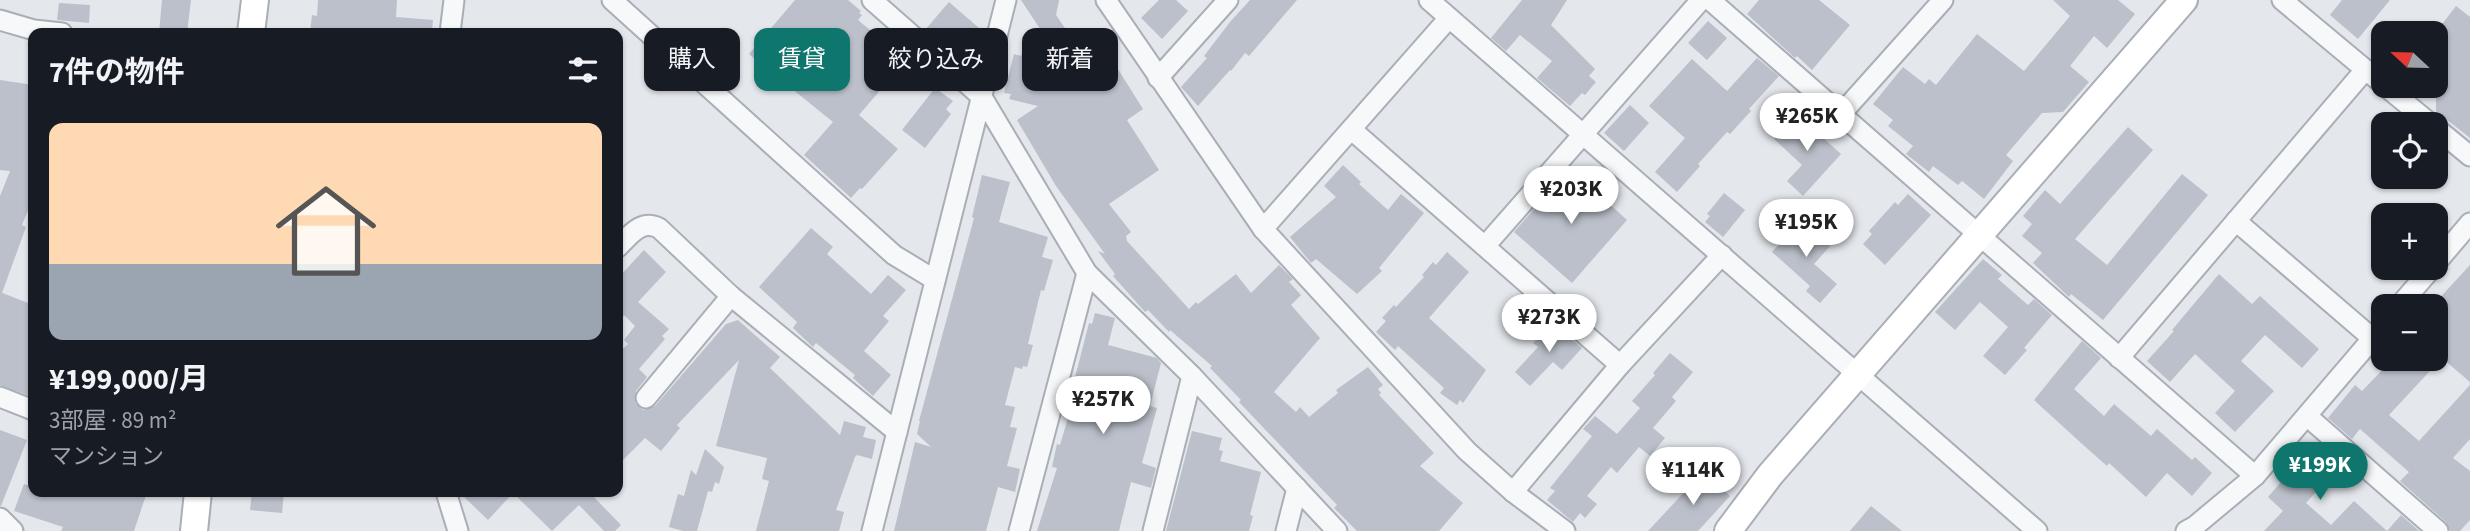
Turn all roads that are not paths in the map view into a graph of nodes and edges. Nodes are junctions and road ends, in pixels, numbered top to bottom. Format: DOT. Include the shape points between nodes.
graph roads {
  1 [pos="255,0"];
  2 [pos="454,0"];
  3 [pos="612,0"];
  4 [pos="872,0"];
  5 [pos="1006,0"];
  6 [pos="1106,0"];
  7 [pos="1227,0"];
  8 [pos="1429,0"];
  9 [pos="1701,0"];
  10 [pos="1710,0"];
  11 [pos="1943,0"];
  12 [pos="2184,0"];
  13 [pos="2282,0"];
  14 [pos="1449,18"];
  15 [pos="0,20"];
  16 [pos="31,28"];
  17 [pos="252,28"];
  18 [pos="451,28"];
  19 [pos="2365,70"];
  20 [pos="2371,75"];
  21 [pos="1158,78"];
  22 [pos="982,97"];
  23 [pos="2400,98"];
  24 [pos="2417,112"];
  25 [pos="1841,114"];
  26 [pos="1352,130"];
  27 [pos="1583,135"];
  28 [pos="2448,138"];
  29 [pos="2470,156"];
  30 [pos="2236,221"];
  31 [pos="2470,223"];
  32 [pos="1263,229"];
  33 [pos="1979,234"];
  34 [pos="623,242"];
  35 [pos="1485,246"];
  36 [pos="2448,249"];
  37 [pos="1722,255"];
  38 [pos="1087,273"];
  39 [pos="2422,280"];
  40 [pos="934,281"];
  41 [pos="2409,294"];
  42 [pos="731,296"];
  43 [pos="2371,327"];
  44 [pos="2371,340"];
  45 [pos="2119,358"];
  46 [pos="1620,365"];
  47 [pos="1857,374"];
  48 [pos="1192,376"];
  49 [pos="0,397"];
  50 [pos="646,398"];
  51 [pos="28,408"];
  52 [pos="2306,416"];
  53 [pos="897,432"];
  54 [pos="2255,476"];
  55 [pos="1297,488"];
  56 [pos="1513,492"];
  57 [pos="197,497"];
  58 [pos="448,497"];
  59 [pos="0,518"];
  60 [pos="2193,529"];
  61 [pos="13,531"];
  62 [pos="194,531"];
  63 [pos="458,531"];
  64 [pos="872,531"];
  65 [pos="1019,531"];
  66 [pos="1153,531"];
  67 [pos="1286,531"];
  68 [pos="1338,531"];
  69 [pos="1565,531"];
  70 [pos="1728,531"];
  71 [pos="2037,531"];
  72 [pos="2438,531"];
  1 -- 17 [label="street"];
  2 -- 18 [label="street"];
  3 -- 40 [label="street" via="894,255"];
  4 -- 22 [label="street"];
  5 -- 22 [label="street"];
  6 -- 21 [label="street"];
  7 -- 21 [label="street"];
  8 -- 14 [label="street"];
  9 -- 27 [label="street"];
  10 -- 25 [label="street"];
  11 -- 25 [label="street"];
  12 -- 33 [label="street"];
  13 -- 19 [label="street"];
  14 -- 26 [label="street"];
  14 -- 27 [label="street"];
  15 -- 16 [label="street"];
  19 -- 20 [label="street"];
  19 -- 30 [label="street"];
  21 -- 32 [label="street"];
  22 -- 38 [label="street"];
  22 -- 40 [label="street"];
  23 -- 24 [label="street"];
  25 -- 33 [label="street"];
  26 -- 32 [label="street"];
  26 -- 35 [label="street"];
  27 -- 35 [label="street"];
  27 -- 37 [label="street"];
  28 -- 29 [label="street"];
  30 -- 43 [label="street"];
  30 -- 45 [label="street"];
  31 -- 36 [label="street"];
  32 -- 56 [label="street" via="1467,451"];
  33 -- 45 [label="street"];
  33 -- 47 [label="street"];
  34 -- 42 [label="street" via="638,227 654,225"];
  35 -- 46 [label="street"];
  37 -- 46 [label="street"];
  37 -- 47 [label="street"];
  38 -- 48 [label="street"];
  38 -- 65 [label="street"];
  39 -- 41 [label="street"];
  40 -- 53 [label="street"];
  42 -- 50 [label="street"];
  42 -- 53 [label="street"];
  44 -- 52 [label="street"];
  45 -- 54 [label="street"];
  46 -- 56 [label="street"];
  47 -- 70 [label="street"];
  47 -- 71 [label="street"];
  48 -- 55 [label="street"];
  48 -- 66 [label="street"];
  49 -- 51 [label="street"];
  52 -- 54 [label="street"];
  52 -- 72 [label="street"];
  53 -- 64 [label="street"];
  54 -- 60 [label="street"];
  55 -- 67 [label="street"];
  55 -- 68 [label="street"];
  56 -- 69 [label="street"];
  57 -- 62 [label="street"];
  58 -- 63 [label="street"];
  59 -- 61 [label="street"];
}
